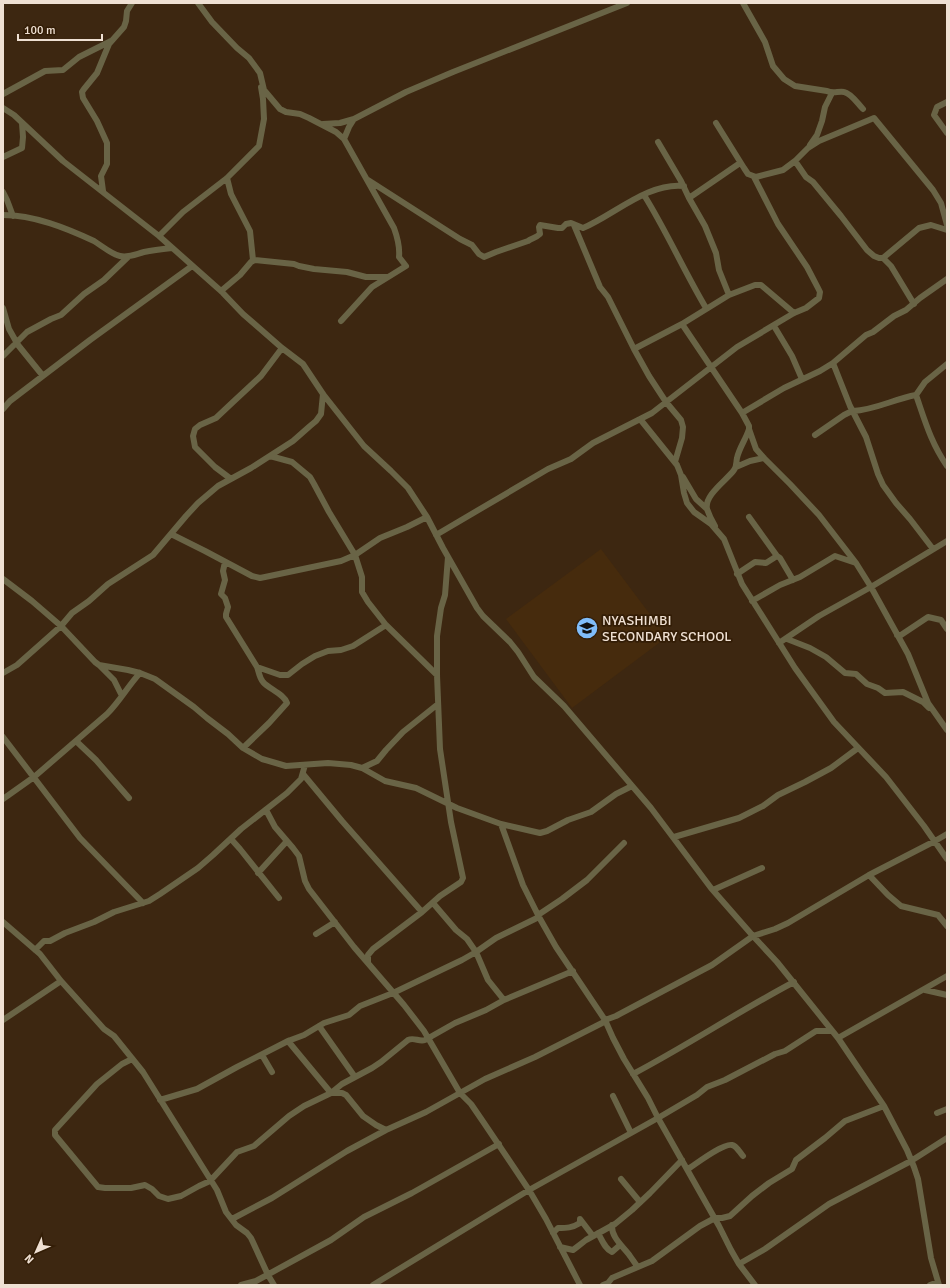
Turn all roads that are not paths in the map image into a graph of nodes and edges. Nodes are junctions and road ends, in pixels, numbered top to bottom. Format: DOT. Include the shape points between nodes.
graph roads {
  1 [pos="132,3"];
  2 [pos="198,3"];
  3 [pos="627,3"];
  4 [pos="743,3"];
  5 [pos="113,40"];
  6 [pos="258,71"];
  7 [pos="832,93"];
  8 [pos="3,94"];
  9 [pos="947,102"];
  10 [pos="3,108"];
  11 [pos="864,109"];
  12 [pos="354,120"];
  13 [pos="22,123"];
  14 [pos="716,123"];
  15 [pos="323,124"];
  16 [pos="947,133"];
  17 [pos="344,139"];
  18 [pos="658,142"];
  19 [pos="808,148"];
  20 [pos="3,157"];
  21 [pos="795,161"];
  22 [pos="740,163"];
  23 [pos="754,177"];
  24 [pos="227,178"];
  25 [pos="366,180"];
  26 [pos="684,186"];
  27 [pos="103,191"];
  28 [pos="3,192"];
  29 [pos="644,195"];
  30 [pos="689,198"];
  31 [pos="3,215"];
  32 [pos="13,216"];
  33 [pos="574,225"];
  34 [pos="947,225"];
  35 [pos="947,230"];
  36 [pos="159,236"];
  37 [pos="172,248"];
  38 [pos="128,257"];
  39 [pos="883,258"];
  40 [pos="253,260"];
  41 [pos="192,266"];
  42 [pos="388,277"];
  43 [pos="947,279"];
  44 [pos="221,291"];
  45 [pos="729,295"];
  46 [pos="914,304"];
  47 [pos="3,308"];
  48 [pos="706,308"];
  49 [pos="794,313"];
  50 [pos="341,321"];
  51 [pos="682,324"];
  52 [pos="774,326"];
  53 [pos="16,343"];
  54 [pos="282,348"];
  55 [pos="634,349"];
  56 [pos="3,356"];
  57 [pos="833,363"];
  58 [pos="947,364"];
  59 [pos="712,367"];
  60 [pos="43,376"];
  61 [pos="802,379"];
  62 [pos="324,394"];
  63 [pos="916,395"];
  64 [pos="666,402"];
  65 [pos="3,409"];
  66 [pos="852,411"];
  67 [pos="742,413"];
  68 [pos="640,419"];
  69 [pos="749,429"];
  70 [pos="815,435"];
  71 [pos="270,456"];
  72 [pos="764,458"];
  73 [pos="675,462"];
  74 [pos="947,466"];
  75 [pos="736,467"];
  76 [pos="681,475"];
  77 [pos="230,479"];
  78 [pos="707,509"];
  79 [pos="428,517"];
  80 [pos="749,517"];
  81 [pos="717,530"];
  82 [pos="171,534"];
  83 [pos="436,535"];
  84 [pos="947,541"];
  85 [pos="933,549"];
  86 [pos="355,555"];
  87 [pos="448,556"];
  88 [pos="777,556"];
  89 [pos="225,562"];
  90 [pos="856,562"];
  91 [pos="737,574"];
  92 [pos="3,579"];
  93 [pos="793,580"];
  94 [pos="871,587"];
  95 [pos="752,601"];
  96 [pos="386,625"];
  97 [pos="61,626"];
  98 [pos="947,629"];
  99 [pos="897,636"];
  100 [pos="787,639"];
  101 [pos="779,643"];
  102 [pos="99,665"];
  103 [pos="257,667"];
  104 [pos="3,673"];
  105 [pos="140,673"];
  106 [pos="437,675"];
  107 [pos="122,696"];
  108 [pos="438,704"];
  109 [pos="935,712"];
  110 [pos="947,730"];
  111 [pos="3,737"];
  112 [pos="76,741"];
  113 [pos="243,748"];
  114 [pos="858,748"];
  115 [pos="305,765"];
  116 [pos="362,768"];
  117 [pos="303,774"];
  118 [pos="34,776"];
  119 [pos="632,786"];
  120 [pos="129,798"];
  121 [pos="3,799"];
  122 [pos="448,803"];
  123 [pos="266,810"];
  124 [pos="501,824"];
  125 [pos="947,834"];
  126 [pos="674,837"];
  127 [pos="230,839"];
  128 [pos="287,841"];
  129 [pos="935,841"];
  130 [pos="624,842"];
  131 [pos="947,859"];
  132 [pos="762,868"];
  133 [pos="258,873"];
  134 [pos="869,875"];
  135 [pos="713,890"];
  136 [pos="279,898"];
  137 [pos="143,902"];
  138 [pos="433,903"];
  139 [pos="422,912"];
  140 [pos="538,916"];
  141 [pos="3,922"];
  142 [pos="335,922"];
  143 [pos="947,926"];
  144 [pos="316,934"];
  145 [pos="753,936"];
  146 [pos="35,950"];
  147 [pos="476,952"];
  148 [pos="368,962"];
  149 [pos="572,971"];
  150 [pos="947,976"];
  151 [pos="61,981"];
  152 [pos="794,982"];
  153 [pos="925,990"];
  154 [pos="393,993"];
  155 [pos="947,995"];
  156 [pos="504,1000"];
  157 [pos="3,1020"];
  158 [pos="605,1020"];
  159 [pos="319,1026"];
  160 [pos="832,1031"];
  161 [pos="428,1038"];
  162 [pos="838,1038"];
  163 [pos="288,1041"];
  164 [pos="262,1055"];
  165 [pos="132,1059"];
  166 [pos="272,1072"];
  167 [pos="633,1074"];
  168 [pos="355,1077"];
  169 [pos="331,1093"];
  170 [pos="460,1093"];
  171 [pos="613,1096"];
  172 [pos="160,1100"];
  173 [pos="884,1106"];
  174 [pos="947,1109"];
  175 [pos="938,1113"];
  176 [pos="658,1118"];
  177 [pos="386,1130"];
  178 [pos="631,1133"];
  179 [pos="947,1138"];
  180 [pos="499,1144"];
  181 [pos="743,1156"];
  182 [pos="682,1160"];
  183 [pos="911,1161"];
  184 [pos="688,1169"];
  185 [pos="621,1179"];
  186 [pos="210,1181"];
  187 [pos="529,1190"];
  188 [pos="640,1202"];
  189 [pos="232,1218"];
  190 [pos="715,1218"];
  191 [pos="612,1225"];
  192 [pos="553,1233"];
  193 [pos="596,1234"];
  194 [pos="620,1245"];
  195 [pos="560,1247"];
  196 [pos="739,1264"];
  197 [pos="638,1267"];
  198 [pos="268,1275"];
  199 [pos="939,1283"];
  200 [pos="241,1285"];
  201 [pos="274,1285"];
  202 [pos="374,1285"];
  203 [pos="580,1285"];
  204 [pos="603,1285"];
  205 [pos="755,1285"];
  206 [pos="930,1285"];
  1 -- 5 [label="street" via="124,27"];
  2 -- 6 [label="street" via="212,22 249,58"];
  3 -- 12 [label="street" via="440,77"];
  4 -- 7 [label="street" via="765,42 773,66 784,79 795,86"];
  5 -- 8 [label="street" via="79,57 63,70 45,71"];
  5 -- 27 [label="street" via="97,73 82,92 107,143 107,164 101,176"];
  6 -- 15 [label="street" via="264,90 280,109"];
  6 -- 24 [label="street" via="264,119 259,146"];
  7 -- 11 [label="street" via="848,94"];
  7 -- 19 [label="street" via="817,136"];
  9 -- 16 [label="street" via="937,107 934,115"];
  10 -- 13 [label="street"];
  12 -- 15 [label="street"];
  12 -- 17 [label="street"];
  13 -- 20 [label="street" via="22,148"];
  13 -- 27 [label="street" via="59,157"];
  14 -- 22 [label="street"];
  15 -- 17 [label="street"];
  17 -- 25 [label="street"];
  18 -- 26 [label="street"];
  19 -- 21 [label="street"];
  19 -- 34 [label="street" via="874,118 933,190 941,203"];
  21 -- 23 [label="street" via="783,170"];
  21 -- 39 [label="street" via="863,246 874,256"];
  22 -- 23 [label="street" via="748,174"];
  22 -- 30 [label="street"];
  23 -- 49 [label="street" via="778,224 807,267 820,292 819,298"];
  24 -- 36 [label="street" via="183,212"];
  24 -- 40 [label="street" via="231,194 250,231"];
  25 -- 33 [label="street" via="472,245 484,257 538,236 540,225 558,228 571,223"];
  25 -- 42 [label="street" via="394,228 400,249 399,257 406,266"];
  26 -- 29 [label="street" via="658,188"];
  26 -- 30 [label="street"];
  27 -- 36 [label="street"];
  28 -- 32 [label="street"];
  29 -- 33 [label="street" via="584,228"];
  29 -- 48 [label="street"];
  30 -- 45 [label="street" via="705,226"];
  31 -- 32 [label="street"];
  32 -- 38 [label="street" via="59,227 96,242 119,256"];
  33 -- 55 [label="street" via="600,287 608,297"];
  35 -- 39 [label="street" via="931,225 919,228"];
  36 -- 37 [label="street"];
  37 -- 38 [label="street"];
  37 -- 41 [label="street"];
  38 -- 53 [label="street" via="61,315 32,329"];
  39 -- 46 [label="street" via="891,266"];
  40 -- 42 [label="street" via="294,264 366,277"];
  40 -- 44 [label="street"];
  41 -- 44 [label="street"];
  41 -- 60 [label="street"];
  42 -- 50 [label="street" via="372,287"];
  43 -- 46 [label="street"];
  44 -- 54 [label="street" via="242,314"];
  45 -- 48 [label="street"];
  45 -- 49 [label="street" via="761,285"];
  46 -- 57 [label="street" via="866,335"];
  47 -- 53 [label="street"];
  48 -- 51 [label="street"];
  49 -- 52 [label="street"];
  51 -- 55 [label="street"];
  51 -- 59 [label="street"];
  52 -- 59 [label="street" via="737,347"];
  52 -- 61 [label="street"];
  53 -- 56 [label="street"];
  53 -- 60 [label="street"];
  54 -- 62 [label="street" via="303,364"];
  54 -- 77 [label="street" via="261,376 216,418 195,429 195,447"];
  55 -- 64 [label="street"];
  57 -- 61 [label="street"];
  57 -- 66 [label="street"];
  58 -- 63 [label="street" via="925,382"];
  59 -- 64 [label="street"];
  59 -- 67 [label="street"];
  60 -- 65 [label="street"];
  61 -- 67 [label="street"];
  62 -- 71 [label="street" via="321,414 316,421"];
  62 -- 79 [label="street" via="364,446 408,488"];
  63 -- 66 [label="street" via="866,410"];
  63 -- 74 [label="street" via="932,441"];
  64 -- 68 [label="street"];
  64 -- 73 [label="street" via="681,420 683,427"];
  66 -- 70 [label="street"];
  66 -- 85 [label="street" via="866,437 883,485"];
  67 -- 69 [label="street"];
  68 -- 73 [label="street"];
  68 -- 83 [label="street" via="593,442 571,459 548,469"];
  69 -- 72 [label="street" via="756,449"];
  69 -- 75 [label="street" via="740,448"];
  71 -- 77 [label="street"];
  71 -- 86 [label="street" via="292,462 310,477"];
  72 -- 75 [label="street"];
  72 -- 90 [label="street" via="819,515"];
  73 -- 76 [label="street"];
  75 -- 78 [label="street" via="710,496"];
  76 -- 78 [label="street" via="696,499"];
  76 -- 81 [label="street" via="687,503 694,512"];
  77 -- 82 [label="street" via="198,503"];
  78 -- 81 [label="street"];
  79 -- 83 [label="street"];
  79 -- 86 [label="street" via="380,538"];
  80 -- 88 [label="street"];
  81 -- 91 [label="street" via="724,538"];
  82 -- 89 [label="street"];
  82 -- 97 [label="street" via="153,555 108,584 72,613"];
  83 -- 87 [label="street"];
  84 -- 85 [label="street"];
  85 -- 94 [label="street"];
  86 -- 89 [label="street" via="341,561 260,578"];
  86 -- 96 [label="street" via="362,577 362,590"];
  87 -- 106 [label="street" via="445,595 436,636"];
  87 -- 119 [label="street" via="483,616 510,642 534,678 564,706"];
  88 -- 91 [label="street" via="766,563 755,562"];
  88 -- 93 [label="street"];
  89 -- 103 [label="street" via="225,580 221,594 228,607 226,617"];
  90 -- 93 [label="street" via="835,556"];
  90 -- 94 [label="street"];
  91 -- 95 [label="street"];
  92 -- 97 [label="street"];
  93 -- 95 [label="street"];
  94 -- 99 [label="street"];
  94 -- 100 [label="street" via="820,616"];
  95 -- 101 [label="street"];
  96 -- 103 [label="street" via="353,646 315,656 288,675"];
  96 -- 106 [label="street"];
  97 -- 102 [label="street"];
  97 -- 104 [label="street"];
  98 -- 99 [label="street" via="941,620 928,617"];
  99 -- 109 [label="street"];
  100 -- 101 [label="street"];
  100 -- 109 [label="street" via="826,657 844,673 856,674 867,684 885,693 903,692 923,702"];
  101 -- 114 [label="street" via="830,716"];
  102 -- 105 [label="street"];
  102 -- 107 [label="street" via="114,680"];
  103 -- 113 [label="street" via="266,686 287,703"];
  105 -- 107 [label="street"];
  105 -- 113 [label="street" via="155,679 180,696"];
  106 -- 108 [label="street"];
  107 -- 112 [label="street" via="116,705"];
  108 -- 116 [label="street" via="403,732 377,761"];
  108 -- 122 [label="street" via="440,749"];
  109 -- 110 [label="street"];
  111 -- 118 [label="street"];
  112 -- 118 [label="street"];
  112 -- 120 [label="street"];
  113 -- 115 [label="street" via="262,760 286,766"];
  114 -- 126 [label="street" via="831,768 739,818"];
  114 -- 129 [label="street" via="884,774"];
  115 -- 116 [label="street" via="328,763"];
  115 -- 117 [label="street"];
  116 -- 122 [label="street" via="385,781 416,788"];
  117 -- 123 [label="street" via="294,786"];
  117 -- 139 [label="street"];
  118 -- 121 [label="street"];
  118 -- 137 [label="street" via="80,838"];
  119 -- 124 [label="street" via="593,811 543,833"];
  119 -- 126 [label="street"];
  122 -- 124 [label="street"];
  122 -- 138 [label="street" via="463,878"];
  123 -- 127 [label="street"];
  123 -- 128 [label="street" via="275,827"];
  124 -- 140 [label="street" via="523,885"];
  125 -- 129 [label="street"];
  126 -- 135 [label="street"];
  127 -- 133 [label="street"];
  127 -- 137 [label="street" via="198,868 149,901"];
  128 -- 133 [label="street"];
  128 -- 142 [label="street" via="299,856 309,889"];
  129 -- 131 [label="street"];
  129 -- 134 [label="street"];
  130 -- 140 [label="street" via="587,880"];
  132 -- 135 [label="street"];
  133 -- 136 [label="street"];
  134 -- 143 [label="street" via="901,906 938,916"];
  134 -- 145 [label="street" via="775,929"];
  135 -- 145 [label="street"];
  137 -- 146 [label="street" via="50,941 44,941"];
  138 -- 139 [label="street"];
  138 -- 147 [label="street" via="456,930 468,939"];
  139 -- 148 [label="street" via="373,949 368,956"];
  140 -- 147 [label="street" via="496,938"];
  140 -- 149 [label="street"];
  141 -- 146 [label="street"];
  142 -- 144 [label="street"];
  142 -- 148 [label="street"];
  145 -- 152 [label="street"];
  145 -- 158 [label="street" via="712,966"];
  146 -- 151 [label="street"];
  147 -- 154 [label="street"];
  147 -- 156 [label="street" via="488,980"];
  148 -- 154 [label="street"];
  149 -- 156 [label="street"];
  149 -- 158 [label="street"];
  150 -- 153 [label="street"];
  151 -- 157 [label="street"];
  151 -- 165 [label="street" via="104,1029 114,1036"];
  152 -- 160 [label="street"];
  152 -- 167 [label="street"];
  153 -- 155 [label="street"];
  153 -- 162 [label="street"];
  154 -- 159 [label="street"];
  154 -- 161 [label="street"];
  156 -- 161 [label="street"];
  158 -- 167 [label="street"];
  158 -- 170 [label="street" via="536,1057"];
  159 -- 163 [label="street"];
  159 -- 168 [label="street"];
  160 -- 162 [label="street"];
  160 -- 176 [label="street" via="816,1031 785,1051 707,1087"];
  161 -- 168 [label="street" via="422,1041 412,1038 408,1040 381,1062"];
  161 -- 170 [label="street"];
  162 -- 173 [label="street"];
  163 -- 164 [label="street"];
  163 -- 169 [label="street"];
  164 -- 166 [label="street"];
  164 -- 172 [label="street" via="197,1088"];
  165 -- 172 [label="street"];
  165 -- 186 [label="street" via="97,1084 55,1130 55,1135 98,1186 131,1188 144,1185 159,1196 168,1198 181,1196"];
  167 -- 176 [label="street"];
  168 -- 169 [label="street"];
  169 -- 177 [label="street" via="346,1095 363,1116"];
  169 -- 186 [label="street" via="289,1116 254,1146 237,1152"];
  170 -- 177 [label="street"];
  170 -- 180 [label="street" via="471,1104"];
  171 -- 178 [label="street"];
  172 -- 186 [label="street"];
  173 -- 183 [label="street"];
  173 -- 190 [label="street" via="845,1121 796,1160 792,1169 769,1183 730,1216"];
  174 -- 175 [label="street"];
  176 -- 178 [label="street"];
  176 -- 182 [label="street"];
  177 -- 189 [label="street" via="272,1198"];
  178 -- 187 [label="street"];
  179 -- 183 [label="street"];
  180 -- 187 [label="street"];
  180 -- 198 [label="street" via="364,1217 331,1240"];
  181 -- 184 [label="street" via="736,1147 728,1145"];
  182 -- 184 [label="street"];
  182 -- 188 [label="street"];
  183 -- 196 [label="street" via="829,1204"];
  183 -- 199 [label="street" via="918,1179 931,1258"];
  184 -- 190 [label="street"];
  185 -- 188 [label="street"];
  186 -- 189 [label="street" via="220,1197 222,1206"];
  187 -- 192 [label="street"];
  187 -- 202 [label="street"];
  188 -- 191 [label="street"];
  189 -- 198 [label="street" via="251,1238"];
  190 -- 196 [label="street"];
  190 -- 197 [label="street" via="652,1261"];
  191 -- 193 [label="street"];
  191 -- 194 [label="street" via="612,1231"];
  192 -- 193 [label="street" via="558,1228 568,1228 580,1223 580,1219"];
  192 -- 195 [label="street"];
  193 -- 194 [label="street" via="610,1252"];
  193 -- 195 [label="street" via="573,1250"];
  194 -- 197 [label="street"];
  195 -- 203 [label="street"];
  196 -- 205 [label="street"];
  197 -- 204 [label="street" via="612,1278"];
  198 -- 200 [label="street" via="256,1282"];
  198 -- 201 [label="street"];
  199 -- 206 [label="street"];
}
